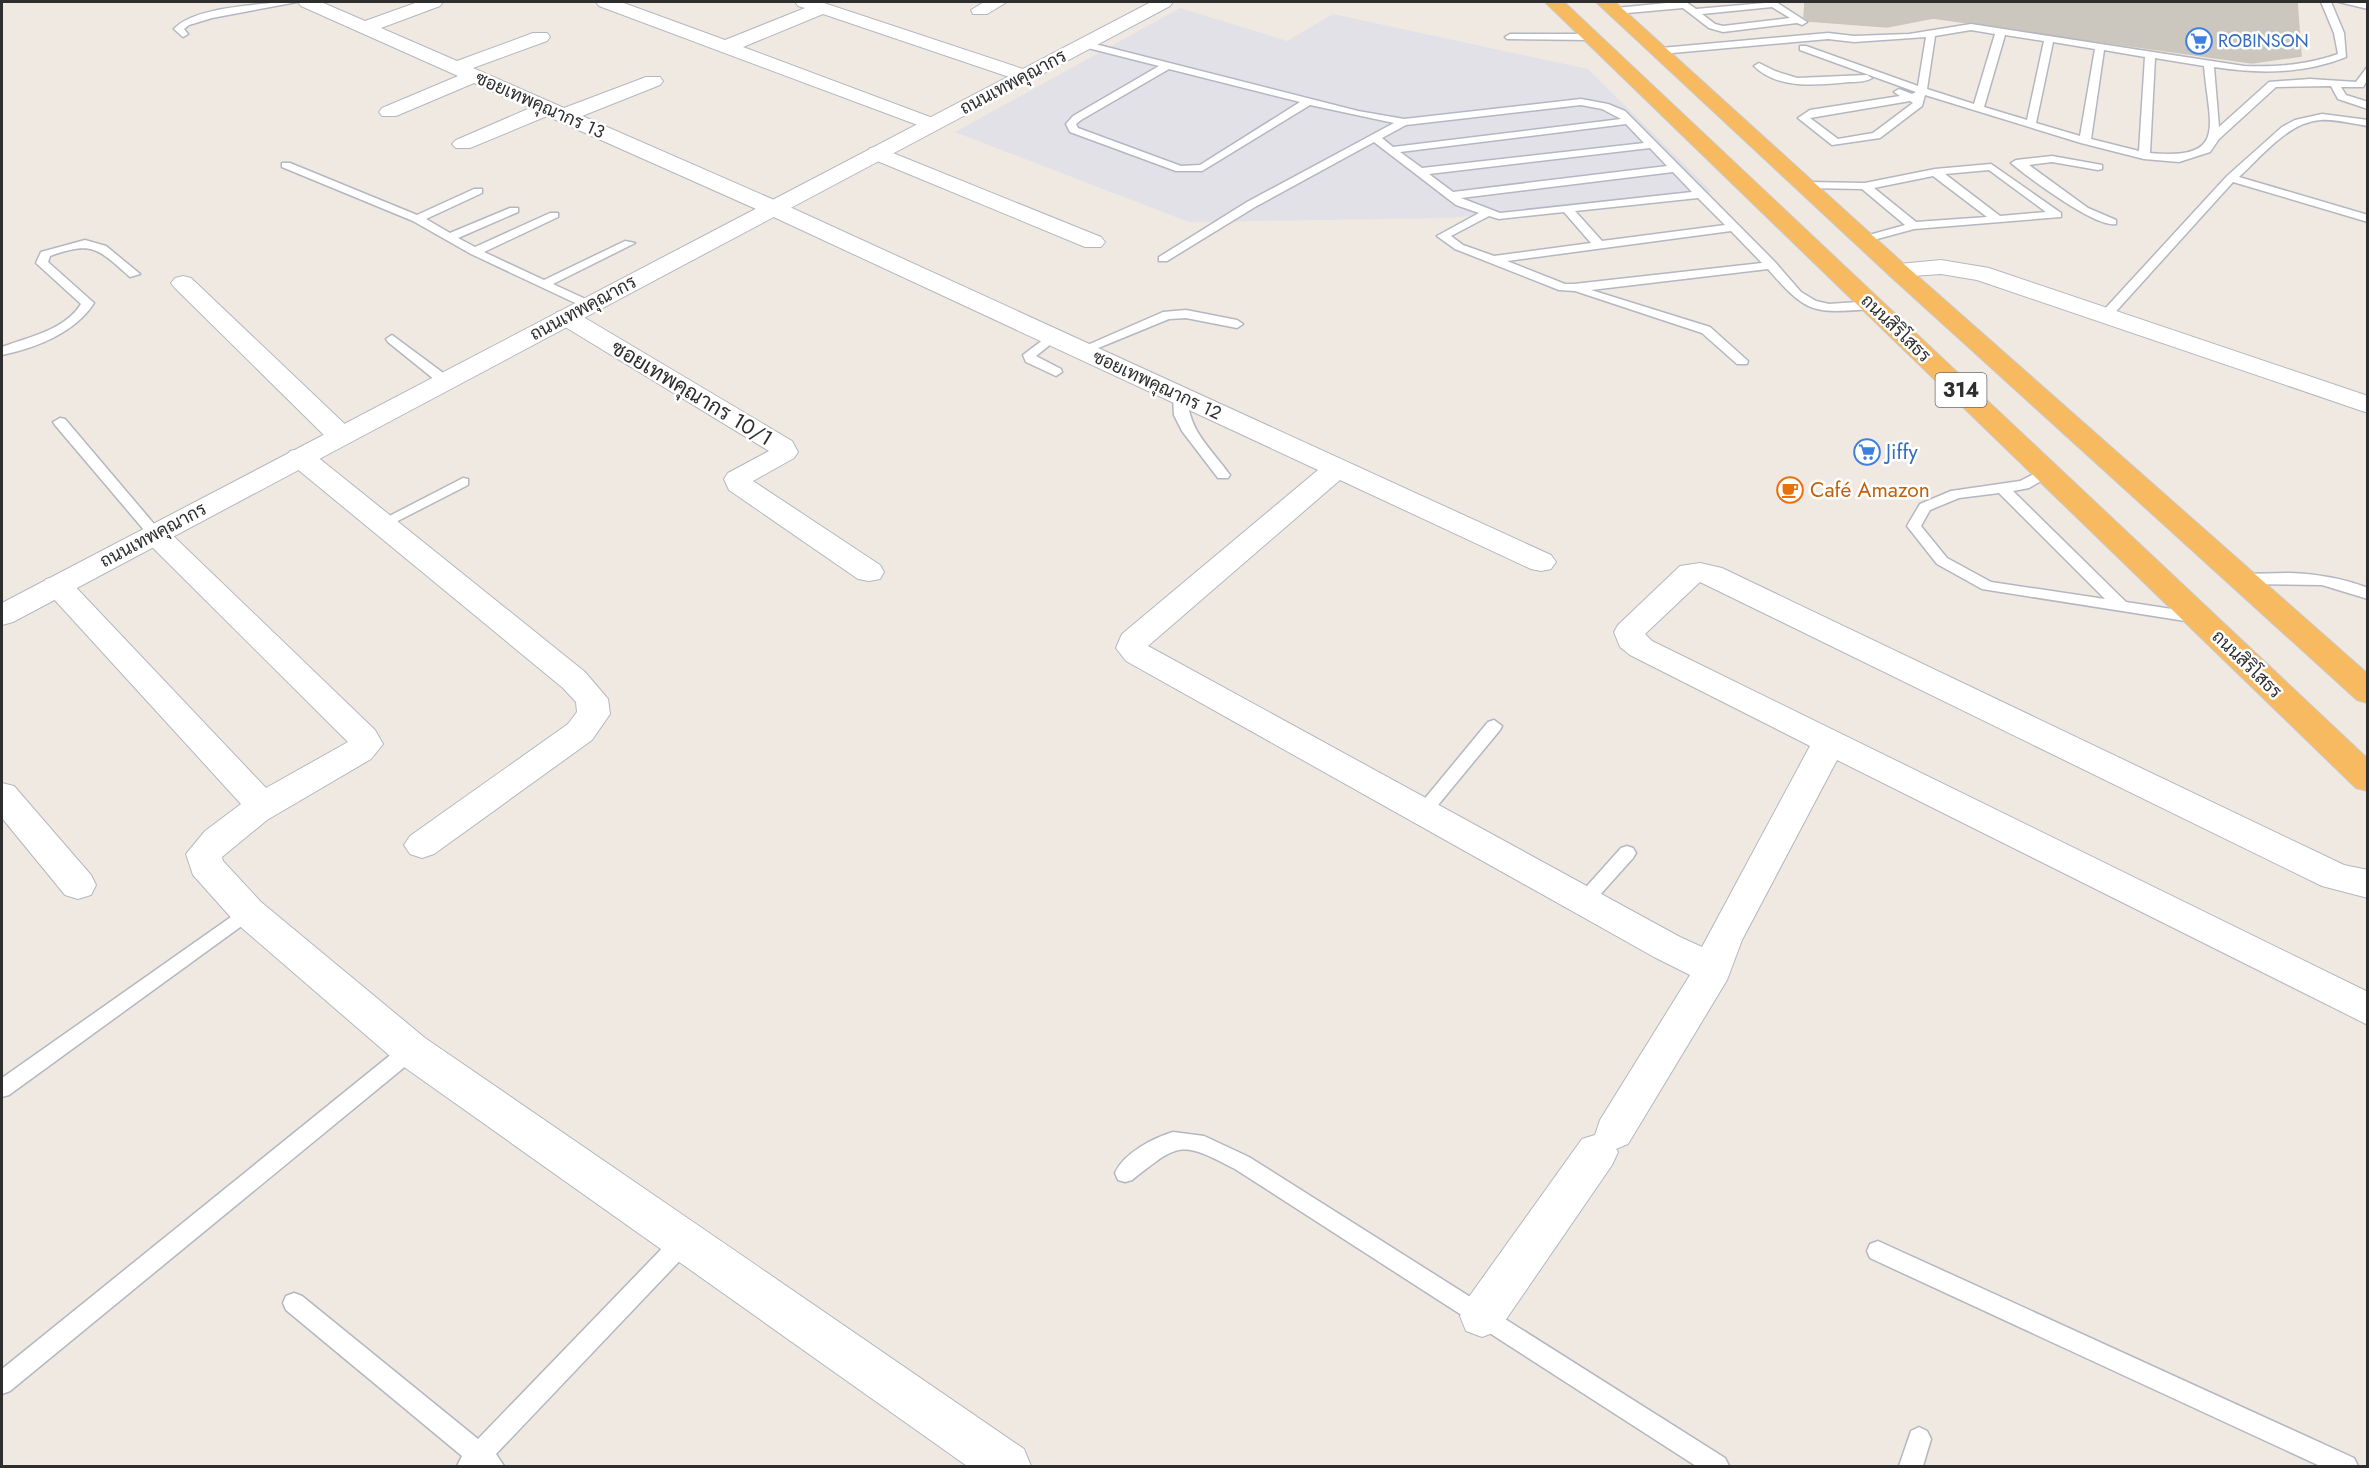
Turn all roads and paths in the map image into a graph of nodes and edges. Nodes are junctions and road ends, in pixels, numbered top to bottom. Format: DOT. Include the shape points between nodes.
graph roads {
  1 [pos="292,2"];
  2 [pos="307,2"];
  3 [pos="434,2"];
  4 [pos="605,2"];
  5 [pos="804,2"];
  6 [pos="998,2"];
  7 [pos="1164,2"];
  8 [pos="1554,2"];
  9 [pos="2326,2"];
  10 [pos="2344,2"];
  11 [pos="1684,3"];
  12 [pos="1773,3"];
  13 [pos="1610,6"];
  14 [pos="2367,6"];
  15 [pos="822,8"];
  16 [pos="980,10"];
  17 [pos="1696,12"];
  18 [pos="1798,20"];
  19 [pos="366,27"];
  20 [pos="2001,31"];
  21 [pos="1931,33"];
  22 [pos="183,34"];
  23 [pos="1828,36"];
  24 [pos="540,37"];
  25 [pos="1510,37"];
  26 [pos="1591,37"];
  27 [pos="1854,39"];
  28 [pos="2049,39"];
  29 [pos="1083,44"];
  30 [pos="1839,44"];
  31 [pos="728,46"];
  32 [pos="2100,46"];
  33 [pos="1803,48"];
  34 [pos="2150,54"];
  35 [pos="1665,55"];
  36 [pos="2209,63"];
  37 [pos="1167,66"];
  38 [pos="1759,66"];
  39 [pos="2367,69"];
  40 [pos="2261,70"];
  41 [pos="466,72"];
  42 [pos="1025,75"];
  43 [pos="1882,75"];
  44 [pos="1867,78"];
  45 [pos="653,81"];
  46 [pos="2334,83"];
  47 [pos="2273,84"];
  48 [pos="2363,86"];
  49 [pos="1918,96"];
  50 [pos="1309,101"];
  51 [pos="2367,106"];
  52 [pos="1978,108"];
  53 [pos="389,112"];
  54 [pos="556,112"];
  55 [pos="1628,121"];
  56 [pos="1404,122"];
  57 [pos="2367,123"];
  58 [pos="931,124"];
  59 [pos="2031,124"];
  60 [pos="2215,137"];
  61 [pos="1375,138"];
  62 [pos="2085,141"];
  63 [pos="463,144"];
  64 [pos="1652,145"];
  65 [pos="1390,150"];
  66 [pos="878,153"];
  67 [pos="2144,156"];
  68 [pos="2019,163"];
  69 [pos="286,165"];
  70 [pos="1991,166"];
  71 [pos="2098,167"];
  72 [pos="1676,168"];
  73 [pos="1419,172"];
  74 [pos="1935,172"];
  75 [pos="2231,178"];
  76 [pos="1807,186"];
  77 [pos="1865,186"];
  78 [pos="478,191"];
  79 [pos="1701,194"];
  80 [pos="1451,196"];
  81 [pos="773,208"];
  82 [pos="514,210"];
  83 [pos="1568,210"];
  84 [pos="2084,210"];
  85 [pos="1486,213"];
  86 [pos="554,215"];
  87 [pos="2057,215"];
  88 [pos="417,219"];
  89 [pos="2367,219"];
  90 [pos="1999,221"];
  91 [pos="2112,222"];
  92 [pos="1733,226"];
  93 [pos="1913,226"];
  94 [pos="447,238"];
  95 [pos="1866,239"];
  96 [pos="1092,242"];
  97 [pos="629,243"];
  98 [pos="1599,245"];
  99 [pos="476,252"];
  100 [pos="1163,259"];
  101 [pos="1491,260"];
  102 [pos="1771,265"];
  103 [pos="1897,270"];
  104 [pos="134,274"];
  105 [pos="183,283"];
  106 [pos="544,284"];
  107 [pos="1574,288"];
  108 [pos="1872,306"];
  109 [pos="577,311"];
  110 [pos="2106,315"];
  111 [pos="1237,324"];
  112 [pos="1052,336"];
  113 [pos="392,339"];
  114 [pos="1082,350"];
  115 [pos="2,351"];
  116 [pos="1742,362"];
  117 [pos="1056,372"];
  118 [pos="445,381"];
  119 [pos="1180,396"];
  120 [pos="2367,405"];
  121 [pos="60,422"];
  122 [pos="341,436"];
  123 [pos="300,458"];
  124 [pos="1337,468"];
  125 [pos="2046,472"];
  126 [pos="1223,475"];
  127 [pos="463,482"];
  128 [pos="2002,488"];
  129 [pos="381,524"];
  130 [pos="155,534"];
  131 [pos="1541,562"];
  132 [pos="869,572"];
  133 [pos="2241,579"];
  134 [pos="57,586"];
  135 [pos="2367,594"];
  136 [pos="2122,607"];
  137 [pos="2,615"];
  138 [pos="2199,618"];
  139 [pos="2363,684"];
  140 [pos="1494,726"];
  141 [pos="1830,741"];
  142 [pos="2367,779"];
  143 [pos="2,795"];
  144 [pos="264,807"];
  145 [pos="1423,812"];
  146 [pos="422,845"];
  147 [pos="1627,853"];
  148 [pos="2367,884"];
  149 [pos="78,885"];
  150 [pos="1584,901"];
  151 [pos="248,912"];
  152 [pos="1714,969"];
  153 [pos="2367,1010"];
  154 [pos="411,1050"];
  155 [pos="2,1089"];
  156 [pos="1125,1173"];
  157 [pos="683,1242"];
  158 [pos="1878,1251"];
  159 [pos="294,1303"];
  160 [pos="1482,1316"];
  161 [pos="2,1383"];
  162 [pos="1919,1439"];
  163 [pos="480,1463"];
  164 [pos="1007,1467"];
  165 [pos="1718,1467"];
  166 [pos="1911,1467"];
  167 [pos="2346,1467"];
  1 -- 22 [label="lane" via="194,20 179,29"];
  2 -- 19 [label="street, ซอยเทพคุณากร 13"];
  3 -- 19 [label="street"];
  4 -- 31 [label="street"];
  5 -- 15 [label="street"];
  6 -- 16 [label="street"];
  7 -- 29 [label="street, ถนนเทพคุณากร"];
  8 -- 26 [label="highway, ถนนสิริโสธร / 314"];
  9 -- 40 [label="lane" via="2343,55 2312,66"];
  10 -- 14 [label="lane"];
  11 -- 13 [label="lane"];
  11 -- 17 [label="lane"];
  12 -- 17 [label="lane"];
  12 -- 18 [label="lane"];
  13 -- 35 [label="highway, 314"];
  15 -- 31 [label="street"];
  15 -- 42 [label="street"];
  17 -- 18 [label="lane" via="1712,26 1723,29"];
  18 -- 23 [label="lane"];
  19 -- 41 [label="street, ซอยเทพคุณากร 13"];
  20 -- 21 [label="lane" via="1971,27"];
  20 -- 28 [label="lane"];
  20 -- 52 [label="lane"];
  21 -- 27 [label="lane"];
  21 -- 49 [label="lane"];
  23 -- 27 [label="lane"];
  23 -- 30 [label="lane"];
  23 -- 35 [label="lane"];
  24 -- 41 [label="street"];
  25 -- 26 [label="lane"];
  26 -- 108 [label="highway, ถนนสิริโสธร / 314"];
  27 -- 30 [label="lane"];
  28 -- 32 [label="lane"];
  28 -- 59 [label="lane"];
  29 -- 37 [label="lane"];
  29 -- 42 [label="street, ถนนเทพคุณากร"];
  30 -- 33 [label="lane"];
  31 -- 58 [label="street"];
  32 -- 34 [label="lane"];
  32 -- 62 [label="lane"];
  33 -- 35 [label="lane"];
  33 -- 43 [label="lane"];
  34 -- 36 [label="lane"];
  34 -- 67 [label="lane"];
  35 -- 76 [label="highway, 314"];
  36 -- 40 [label="lane"];
  36 -- 60 [label="lane"];
  37 -- 50 [label="lane"];
  37 -- 50 [label="lane" via="1077,118 1071,124 1074,130 1180,169 1202,168"];
  38 -- 44 [label="lane" via="1773,77 1797,82"];
  39 -- 48 [label="lane"];
  40 -- 47 [label="lane"];
  41 -- 53 [label="street"];
  41 -- 54 [label="street, ซอยเทพคุณากร 13"];
  42 -- 58 [label="street, ถนนเทพคุณากร"];
  43 -- 44 [label="lane"];
  43 -- 49 [label="lane"];
  44 -- 49 [label="lane"];
  45 -- 54 [label="street"];
  46 -- 47 [label="lane"];
  46 -- 48 [label="lane"];
  46 -- 51 [label="lane" via="2342,97"];
  47 -- 60 [label="lane"];
  49 -- 49 [label="lane" via="1810,113 1803,118 1831,141 1875,136 1918,104"];
  49 -- 52 [label="lane"];
  50 -- 56 [label="lane"];
  52 -- 59 [label="lane"];
  54 -- 63 [label="street"];
  54 -- 81 [label="street, ซอยเทพคุณากร 13"];
  55 -- 56 [label="lane" via="1621,113 1604,106 1581,102"];
  55 -- 64 [label="lane"];
  55 -- 65 [label="lane"];
  56 -- 61 [label="lane"];
  57 -- 75 [label="lane" via="2322,117 2299,122"];
  58 -- 66 [label="street, ถนนเทพคุณากร"];
  59 -- 62 [label="lane"];
  60 -- 67 [label="lane" via="2206,150 2194,156"];
  61 -- 65 [label="lane"];
  61 -- 100 [label="lane" via="1260,198"];
  62 -- 67 [label="lane"];
  64 -- 72 [label="lane"];
  64 -- 73 [label="lane"];
  65 -- 73 [label="lane"];
  66 -- 81 [label="street, ถนนเทพคุณากร"];
  66 -- 96 [label="street"];
  68 -- 70 [label="lane"];
  68 -- 71 [label="lane" via="2052,159"];
  68 -- 84 [label="lane"];
  69 -- 88 [label="lane"];
  70 -- 74 [label="lane"];
  70 -- 87 [label="lane"];
  72 -- 79 [label="lane"];
  72 -- 80 [label="lane"];
  73 -- 80 [label="lane"];
  74 -- 77 [label="lane"];
  74 -- 90 [label="lane"];
  75 -- 89 [label="lane"];
  75 -- 110 [label="lane"];
  76 -- 77 [label="lane"];
  76 -- 95 [label="highway, 314"];
  77 -- 93 [label="lane"];
  78 -- 88 [label="lane"];
  79 -- 83 [label="lane"];
  79 -- 92 [label="lane"];
  80 -- 85 [label="lane"];
  81 -- 109 [label="street, ถนนเทพคุณากร"];
  81 -- 112 [label="street, ซอยเทพคุณากร 12"];
  82 -- 94 [label="lane"];
  83 -- 85 [label="lane" via="1499,216"];
  83 -- 98 [label="lane"];
  84 -- 87 [label="lane"];
  84 -- 91 [label="lane"];
  85 -- 101 [label="lane" via="1443,236"];
  86 -- 99 [label="lane"];
  87 -- 90 [label="lane"];
  88 -- 94 [label="lane"];
  90 -- 93 [label="lane"];
  92 -- 98 [label="lane"];
  92 -- 102 [label="lane"];
  93 -- 95 [label="lane"];
  94 -- 99 [label="lane"];
  95 -- 103 [label="highway, 314"];
  97 -- 106 [label="lane"];
  98 -- 101 [label="lane"];
  99 -- 106 [label="lane"];
  101 -- 107 [label="lane"];
  102 -- 107 [label="lane"];
  102 -- 108 [label="lane" via="1797,295 1812,304 1829,308"];
  103 -- 110 [label="street" via="1961,268"];
  103 -- 133 [label="highway, 314"];
  104 -- 115 [label="lane" via="101,246 90,242 45,254 42,263 88,303 83,315"];
  105 -- 122 [label="street"];
  106 -- 109 [label="lane"];
  107 -- 116 [label="lane" via="1706,330"];
  108 -- 125 [label="highway, ถนนสิริโสธร / 314"];
  109 -- 118 [label="street, ถนนเทพคุณากร"];
  109 -- 132 [label="street, ซอยเทพคุณากร 10/1" via="782,447 784,452 778,458 744,474 738,479 739,484"];
  110 -- 120 [label="street"];
  111 -- 114 [label="lane" via="1186,314 1167,315"];
  112 -- 114 [label="street, ซอยเทพคุณากร 12"];
  112 -- 117 [label="lane" via="1029,354 1031,359"];
  113 -- 118 [label="lane"];
  114 -- 119 [label="street, ซอยเทพคุณากร 12"];
  118 -- 122 [label="street, ถนนเทพคุณากร"];
  119 -- 124 [label="street, ซอยเทพคุณากร 12"];
  119 -- 126 [label="lane" via="1181,415 1189,431"];
  121 -- 130 [label="lane"];
  122 -- 123 [label="street, ถนนเทพคุณากร"];
  123 -- 129 [label="street"];
  123 -- 130 [label="street, ถนนเทพคุณากร"];
  124 -- 131 [label="street, ซอยเทพคุณากร 12"];
  124 -- 145 [label="street" via="1134,641 1132,648"];
  125 -- 128 [label="lane" via="2024,485"];
  125 -- 138 [label="highway, ถนนสิริโสธร / 314"];
  127 -- 129 [label="lane"];
  128 -- 136 [label="lane"];
  128 -- 136 [label="lane" via="1956,494 1925,507 1914,526 1942,561 1988,586"];
  129 -- 146 [label="street" via="574,680 592,699 594,714 580,732"];
  130 -- 134 [label="street, ถนนเทพคุณากร"];
  130 -- 144 [label="street" via="366,744"];
  133 -- 135 [label="lane" via="2324,580"];
  133 -- 139 [label="highway, 314"];
  134 -- 137 [label="street, ถนนเทพคุณากร"];
  134 -- 144 [label="street"];
  136 -- 138 [label="lane"];
  138 -- 142 [label="highway, ถนนสิริโสธร / 314"];
  140 -- 145 [label="lane"];
  141 -- 148 [label="street" via="1641,648 1631,640 1629,632 1691,573 1701,572 2336,876"];
  141 -- 152 [label="street" via="1723,940"];
  141 -- 153 [label="street"];
  143 -- 149 [label="street"];
  144 -- 151 [label="street" via="214,842 204,854 206,866"];
  145 -- 150 [label="street"];
  147 -- 150 [label="lane"];
  150 -- 152 [label="street"];
  151 -- 154 [label="street"];
  151 -- 155 [label="lane"];
  152 -- 160 [label="street" via="1605,1142"];
  154 -- 157 [label="street"];
  154 -- 161 [label="lane"];
  156 -- 160 [label="lane" via="1164,1143 1189,1142 1210,1147 1242,1163"];
  157 -- 163 [label="lane"];
  157 -- 164 [label="street"];
  158 -- 167 [label="lane"];
  159 -- 163 [label="lane"];
  160 -- 165 [label="lane"];
  162 -- 166 [label="lane"];
}
